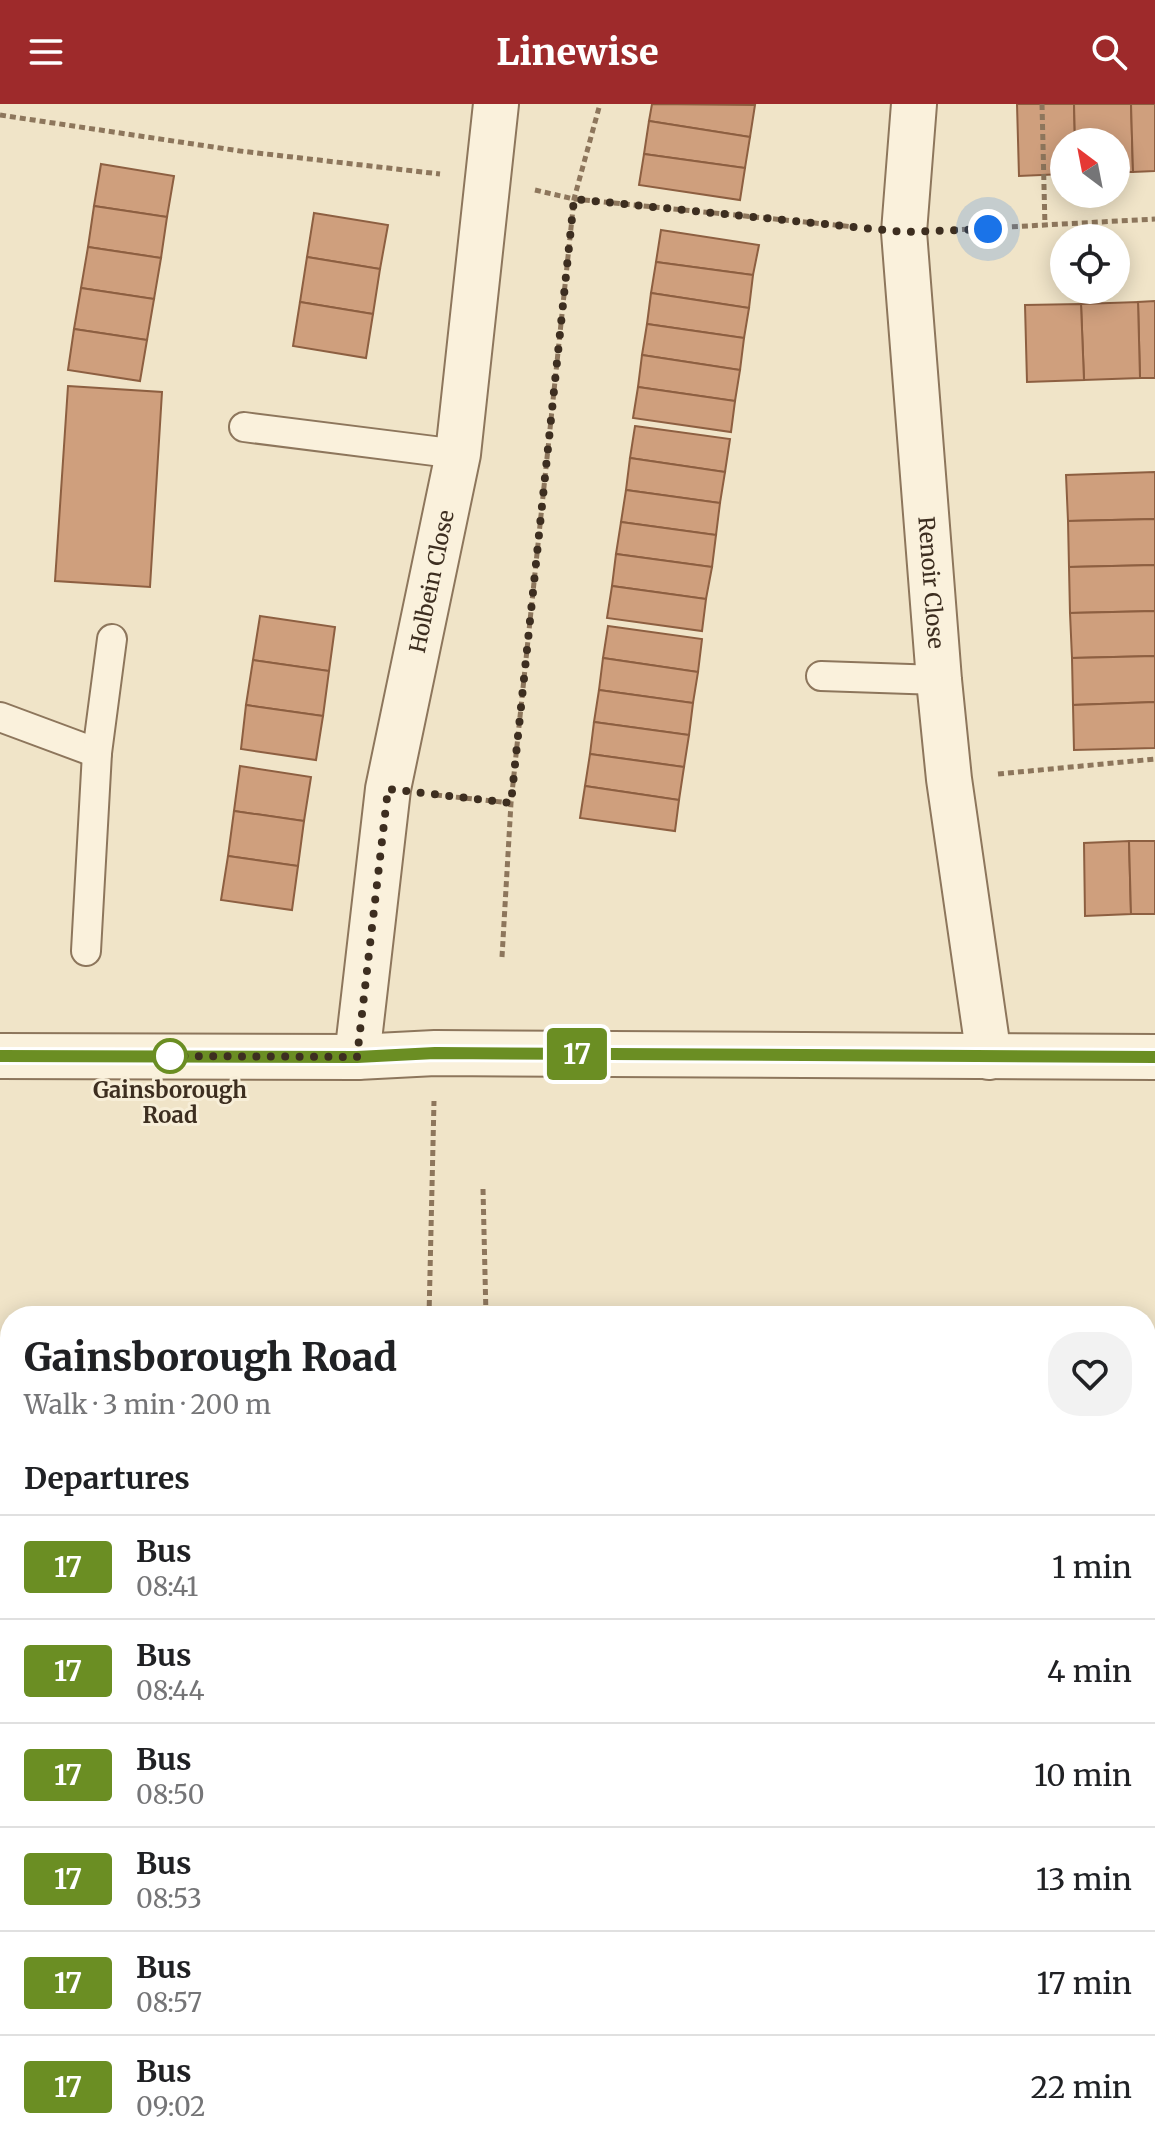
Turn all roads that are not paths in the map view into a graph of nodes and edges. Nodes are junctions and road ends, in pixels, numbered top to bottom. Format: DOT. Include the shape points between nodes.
graph roads {
  1 [pos="496,104"];
  2 [pos="914,104"];
  3 [pos="244,427"];
  4 [pos="458,454"];
  5 [pos="112,639"];
  6 [pos="821,676"];
  7 [pos="939,680"];
  8 [pos="0,717"];
  9 [pos="97,753"];
  10 [pos="86,951"];
  11 [pos="0,1056"];
  12 [pos="357,1057"];
  13 [pos="989,1057"];
  14 [pos="1155,1057"];
  1 -- 4 [label="street, Holbein Close"];
  2 -- 7 [label="street, Renoir Close" via="904,232"];
  3 -- 4 [label="lane"];
  4 -- 12 [label="street, Holbein Close" via="388,789"];
  5 -- 9 [label="lane"];
  6 -- 7 [label="lane"];
  7 -- 13 [label="street, Renoir Close"];
  8 -- 9 [label="lane"];
  9 -- 10 [label="lane"];
  11 -- 12 [label="street"];
  12 -- 13 [label="street"];
  13 -- 14 [label="street"];
}
